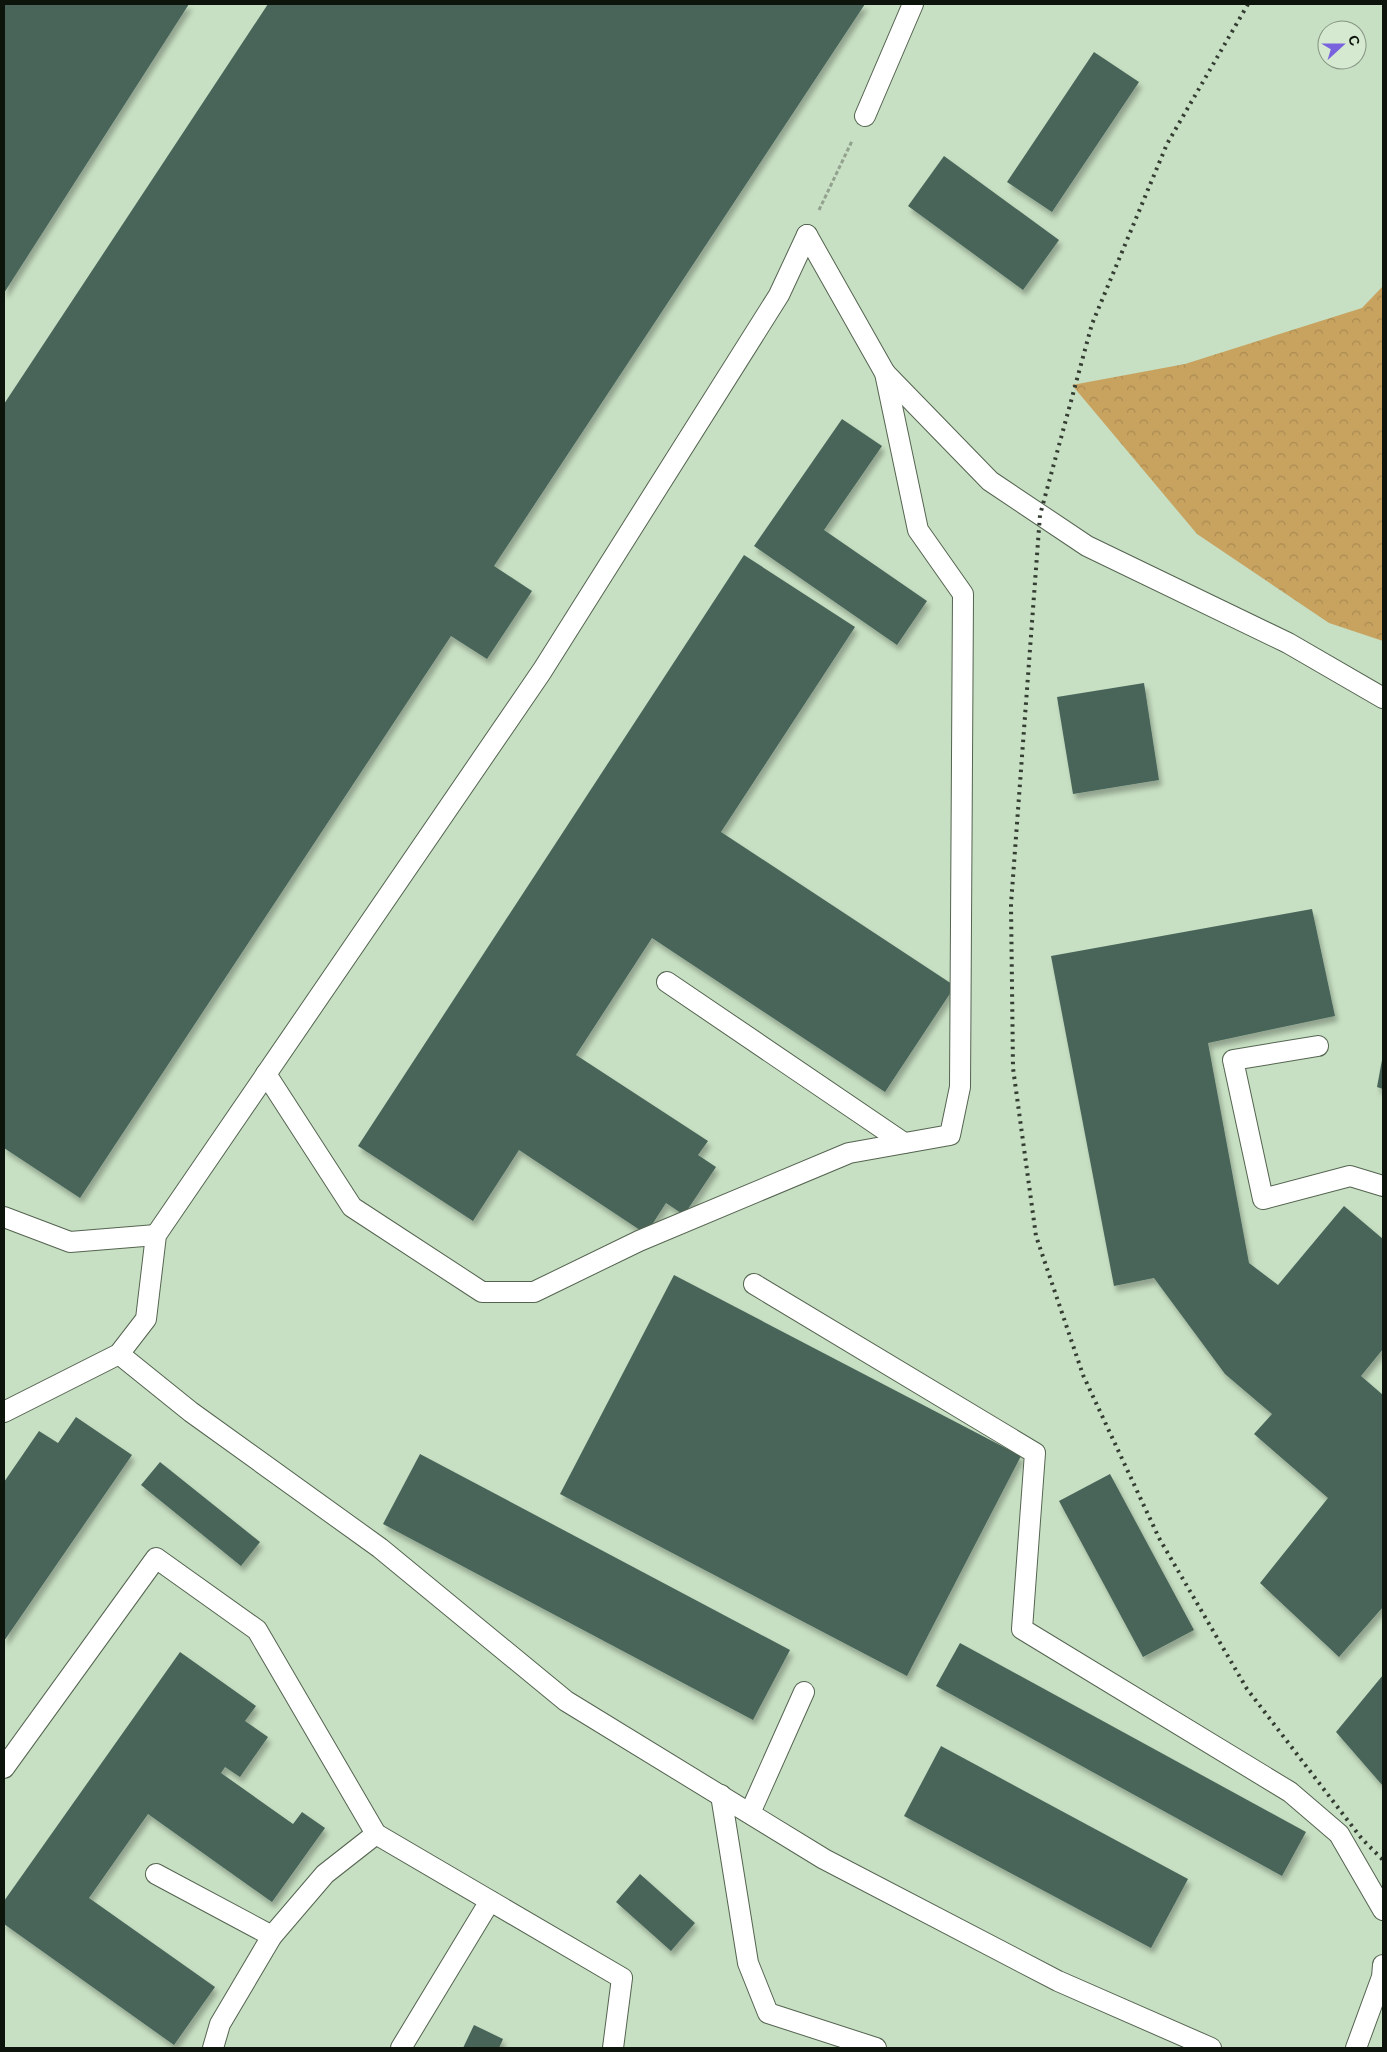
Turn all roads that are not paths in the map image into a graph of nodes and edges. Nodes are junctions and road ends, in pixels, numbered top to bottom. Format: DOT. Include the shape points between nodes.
graph roads {
  1 [pos="913,4"];
  2 [pos="864,116"];
  3 [pos="885,373"];
  4 [pos="1383,698"];
  5 [pos="667,982"];
  6 [pos="1318,1046"];
  7 [pos="266,1074"];
  8 [pos="904,1143"];
  9 [pos="1383,1186"];
  10 [pos="4,1217"];
  11 [pos="156,1235"];
  12 [pos="754,1284"];
  13 [pos="119,1354"];
  14 [pos="4,1412"];
  15 [pos="804,1692"];
  16 [pos="4,1768"];
  17 [pos="721,1796"];
  18 [pos="750,1813"];
  19 [pos="376,1834"];
  20 [pos="156,1874"];
  21 [pos="490,1901"];
  22 [pos="1383,1910"];
  23 [pos="272,1936"];
  24 [pos="1383,1965"];
  25 [pos="213,2048"];
  26 [pos="402,2048"];
  27 [pos="613,2048"];
  28 [pos="876,2048"];
  29 [pos="1211,2048"];
  30 [pos="1356,2048"];
  1 -- 2 [label="lane"];
  3 -- 4 [label="lane" via="990,481 1087,546 1288,643"];
  3 -- 7 [label="lane" via="807,236 779,295 542,671"];
  3 -- 8 [label="lane" via="918,530 963,594 960,1087 950,1135"];
  5 -- 8 [label="lane"];
  6 -- 9 [label="lane" via="1233,1060 1263,1198 1350,1176"];
  7 -- 8 [label="lane" via="352,1207 482,1292 534,1292 639,1241 849,1153"];
  7 -- 11 [label="lane"];
  10 -- 11 [label="lane" via="70,1242"];
  11 -- 13 [label="lane" via="146,1319"];
  12 -- 22 [label="lane" via="1035,1453 1022,1629 1290,1792 1339,1834"];
  13 -- 14 [label="lane"];
  13 -- 17 [label="lane" via="191,1412 380,1548 566,1701"];
  15 -- 18 [label="lane"];
  16 -- 19 [label="lane" via="156,1558 257,1630"];
  17 -- 18 [label="lane"];
  17 -- 28 [label="lane" via="748,1963 768,2013"];
  18 -- 29 [label="lane" via="824,1859 1058,1981"];
  19 -- 21 [label="lane"];
  19 -- 23 [label="lane" via="325,1874"];
  20 -- 23 [label="lane"];
  21 -- 26 [label="lane"];
  21 -- 27 [label="lane" via="622,1978"];
  23 -- 25 [label="lane" via="220,2024"];
  24 -- 30 [label="lane" via="1382,1977"];
}
